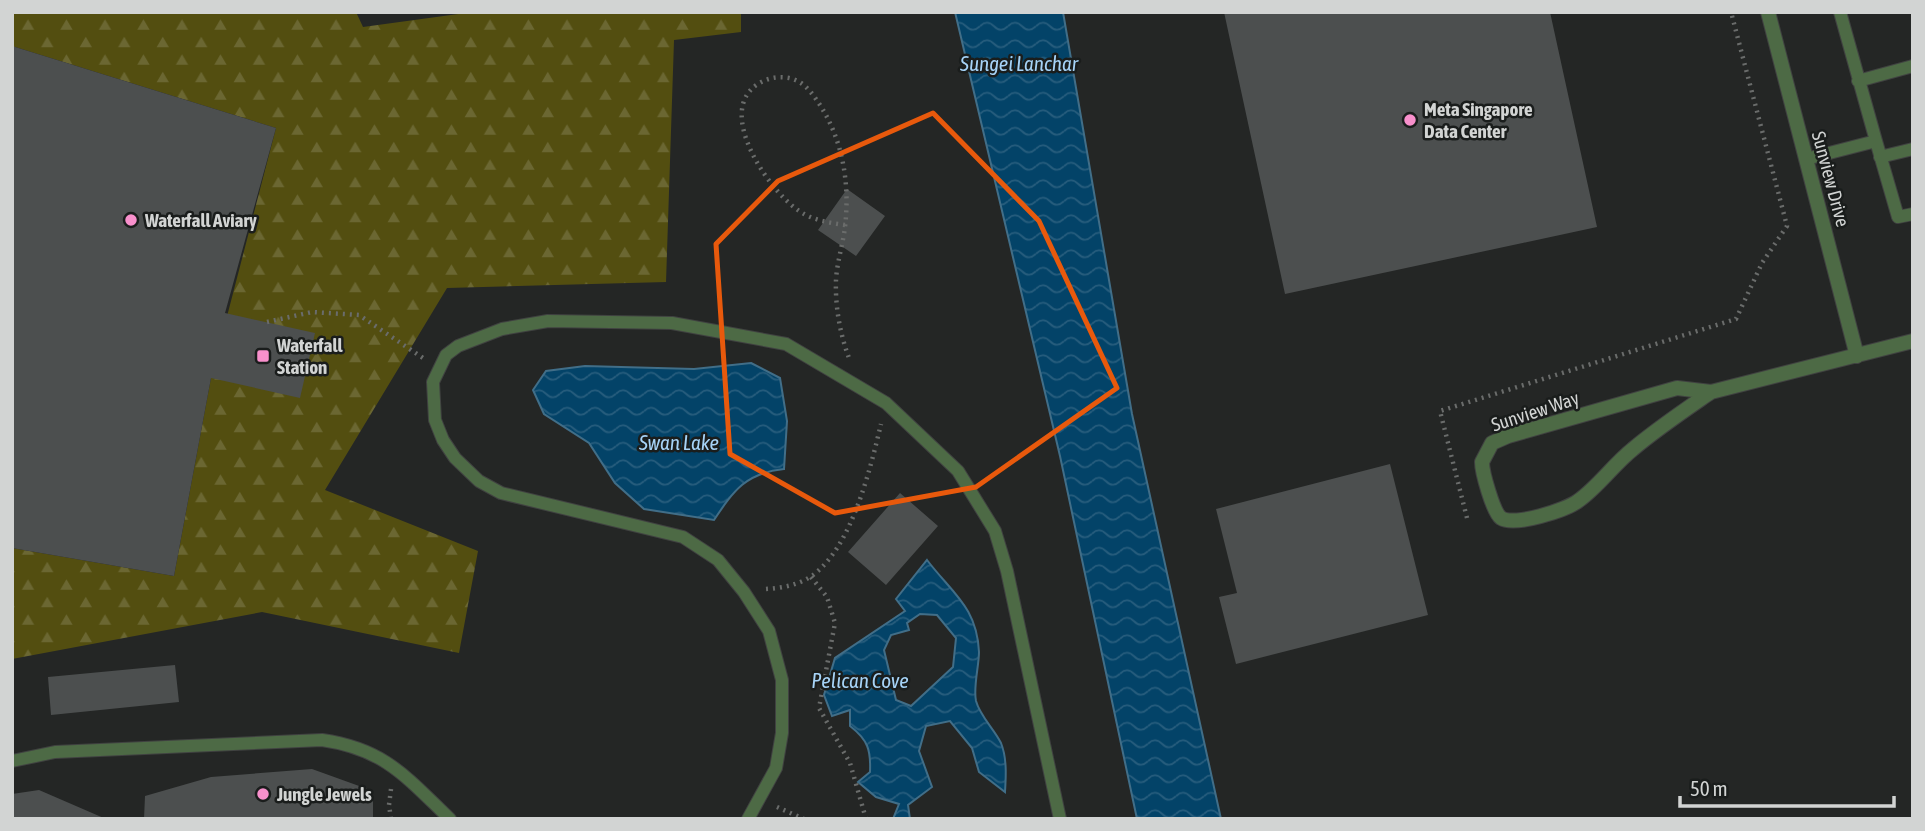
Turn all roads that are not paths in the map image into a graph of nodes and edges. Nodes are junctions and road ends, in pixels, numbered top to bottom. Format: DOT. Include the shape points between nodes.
graph roads {
  1 [pos="1768,12"];
  2 [pos="1840,12"];
  3 [pos="1913,66"];
  4 [pos="1858,81"];
  5 [pos="1876,141"];
  6 [pos="1913,149"];
  7 [pos="1881,157"];
  8 [pos="1806,159"];
  9 [pos="1913,214"];
  10 [pos="1913,341"];
  11 [pos="1857,356"];
  12 [pos="1712,392"];
  13 [pos="12,761"];
  14 [pos="450,819"];
  15 [pos="748,819"];
  16 [pos="1060,819"];
  1 -- 8 [label="street, Sunview Drive"];
  2 -- 4 [label="lane"];
  3 -- 4 [label="lane"];
  4 -- 5 [label="lane"];
  5 -- 7 [label="lane"];
  5 -- 8 [label="lane"];
  6 -- 7 [label="lane"];
  7 -- 9 [label="lane" via="1898,217"];
  8 -- 11 [label="street, Sunview Drive"];
  10 -- 11 [label="street, Sunview Way"];
  11 -- 12 [label="street, Sunview Way"];
  12 -- 12 [label="street, Sunview Way" via="1657,429 1566,508 1508,521 1497,513 1482,462 1492,443 1676,388"];
  13 -- 14 [label="lane" via="55,752 322,740 376,754"];
  15 -- 16 [label="lane" via="776,768 782,733 782,680 769,631 718,560 683,537 501,493 479,481 455,458 435,420 437,368 458,346 502,328 548,321 673,323 786,344 886,403 958,471 995,531"];
}
